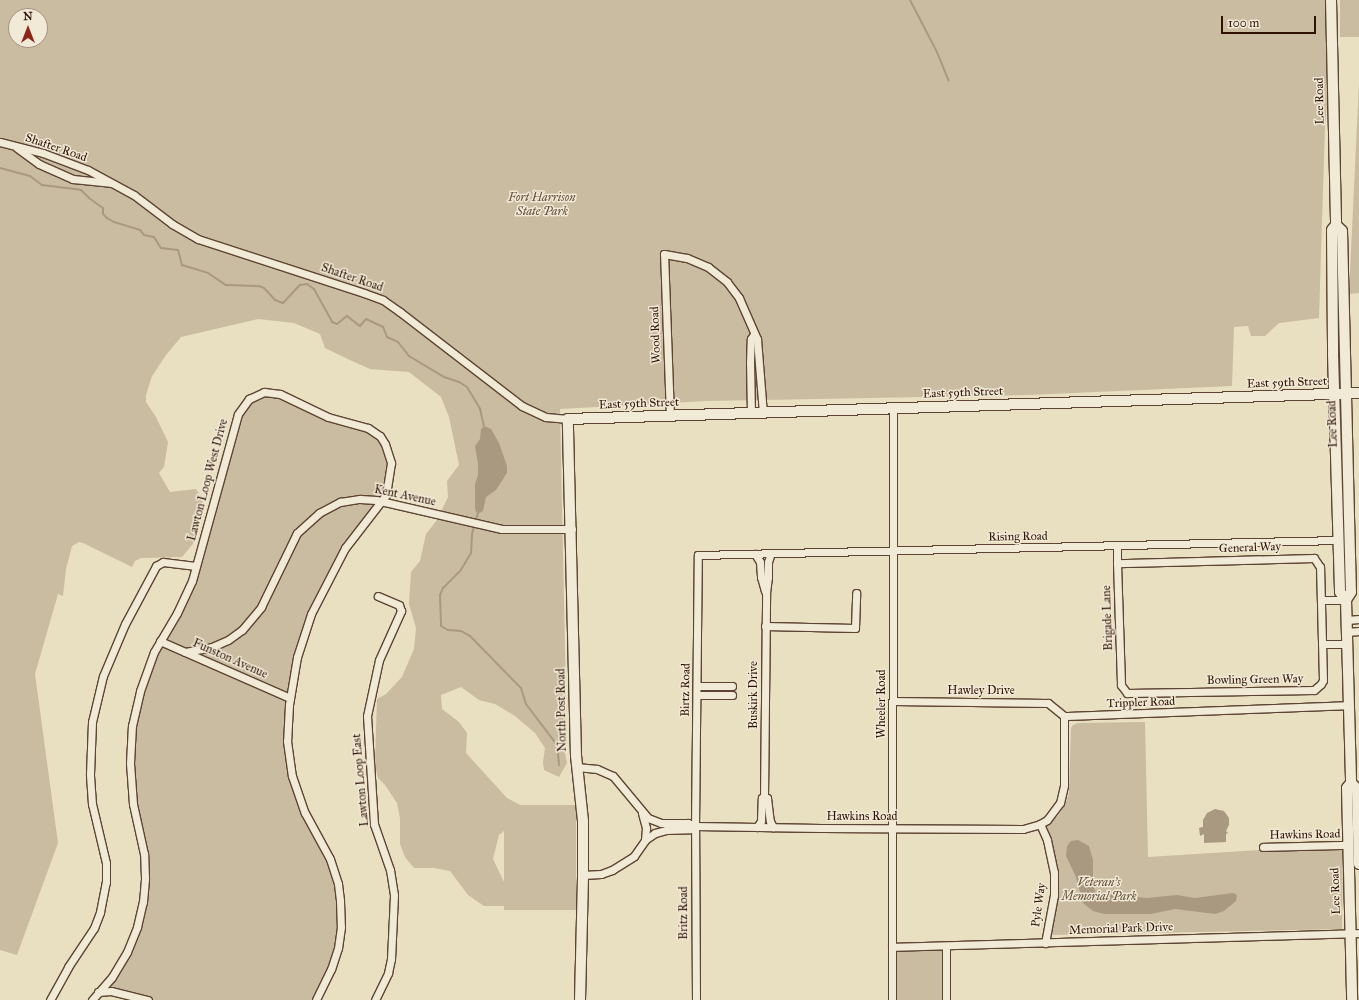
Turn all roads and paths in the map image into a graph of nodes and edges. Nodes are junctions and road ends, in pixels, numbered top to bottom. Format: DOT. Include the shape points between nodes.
graph roads {
  1 [pos="1331,0"];
  2 [pos="0,142"];
  3 [pos="12,144"];
  4 [pos="114,184"];
  5 [pos="1336,225"];
  6 [pos="754,334"];
  7 [pos="1359,393"];
  8 [pos="1334,394"];
  9 [pos="1346,394"];
  10 [pos="893,409"];
  11 [pos="751,413"];
  12 [pos="763,413"];
  13 [pos="670,416"];
  14 [pos="568,419"];
  15 [pos="381,501"];
  16 [pos="572,529"];
  17 [pos="1339,540"];
  18 [pos="1117,545"];
  19 [pos="893,550"];
  20 [pos="771,553"];
  21 [pos="755,554"];
  22 [pos="698,555"];
  23 [pos="1118,563"];
  24 [pos="196,566"];
  25 [pos="766,593"];
  26 [pos="856,593"];
  27 [pos="378,596"];
  28 [pos="1321,600"];
  29 [pos="1346,600"];
  30 [pos="1359,619"];
  31 [pos="1346,620"];
  32 [pos="765,626"];
  33 [pos="1359,631"];
  34 [pos="1347,632"];
  35 [pos="160,641"];
  36 [pos="1322,644"];
  37 [pos="1347,644"];
  38 [pos="185,652"];
  39 [pos="697,686"];
  40 [pos="732,686"];
  41 [pos="1123,690"];
  42 [pos="696,695"];
  43 [pos="732,695"];
  44 [pos="290,698"];
  45 [pos="893,702"];
  46 [pos="1349,705"];
  47 [pos="1064,716"];
  48 [pos="577,767"];
  49 [pos="1351,783"];
  50 [pos="764,797"];
  51 [pos="641,812"];
  52 [pos="1040,824"];
  53 [pos="695,826"];
  54 [pos="757,827"];
  55 [pos="773,827"];
  56 [pos="892,829"];
  57 [pos="645,840"];
  58 [pos="1347,845"];
  59 [pos="1263,847"];
  60 [pos="1359,864"];
  61 [pos="583,875"];
  62 [pos="1355,933"];
  63 [pos="1045,943"];
  64 [pos="946,946"];
  65 [pos="892,947"];
  66 [pos="98,992"];
  67 [pos="50,1000"];
  68 [pos="92,1000"];
  69 [pos="148,1000"];
  70 [pos="316,1000"];
  71 [pos="375,1000"];
  72 [pos="580,1000"];
  73 [pos="696,1000"];
  74 [pos="892,1000"];
  75 [pos="946,1000"];
  76 [pos="1352,1000"];
  1 -- 5 [label="street, Lee Road"];
  2 -- 3 [label="street, Shafter Road"];
  3 -- 4 [label="street, Shafter Road" via="60,159"];
  3 -- 4 [label="street, Shafter Road" via="41,165 73,179"];
  4 -- 14 [label="street, Shafter Road" via="134,195 179,229 198,239 383,300 522,406 546,417"];
  5 -- 8 [label="street, Lee Road" via="1332,230"];
  5 -- 9 [label="street, Lee Road" via="1342,231"];
  6 -- 11 [label="street" via="750,362"];
  6 -- 12 [label="street" via="760,363"];
  6 -- 13 [label="street, Wood Road" via="743,305 722,277 699,262 664,254"];
  7 -- 9 [label="street, East 59th Street"];
  8 -- 9 [label="street, East 59th Street"];
  8 -- 10 [label="street, East 59th Street"];
  8 -- 17 [label="street, Lee Road"];
  9 -- 29 [label="street, Lee Road" via="1351,592"];
  10 -- 12 [label="street, East 59th Street"];
  10 -- 19 [label="street, Wheeler Road"];
  11 -- 12 [label="street, East 59th Street"];
  11 -- 13 [label="street, East 59th Street"];
  13 -- 14 [label="street, East 59th Street"];
  14 -- 16 [label="street, North Post Road"];
  15 -- 16 [label="street, Kent Avenue" via="508,529"];
  15 -- 24 [label="street, Lawton Loop West Drive" via="388,490 391,464 387,447 376,433 362,426 317,413 280,394 258,393 245,402 236,420"];
  15 -- 38 [label="street, Kent Avenue" via="352,500 337,503 318,513 303,526 292,541 264,602 251,622 220,644"];
  15 -- 44 [label="street" via="345,548 313,609 297,657"];
  16 -- 48 [label="street, North Post Road"];
  17 -- 18 [label="street, Rising Road"];
  17 -- 29 [label="street, Lee Road" via="1340,592"];
  18 -- 19 [label="street, Rising Road"];
  18 -- 23 [label="street, Brigade Lane"];
  19 -- 20 [label="street, Rising Road"];
  19 -- 45 [label="street, Wheeler Road"];
  20 -- 21 [label="street, Rising Road"];
  20 -- 25 [label="street, Buskirk Drive"];
  21 -- 22 [label="street, Rising Road"];
  21 -- 25 [label="street, Buskirk Drive" via="760,562"];
  22 -- 39 [label="street, Birtz Road"];
  23 -- 28 [label="street, General Way" via="1311,557 1319,565"];
  23 -- 41 [label="street, Brigade Lane" via="1120,683"];
  24 -- 35 [label="street, Lawton Loop West Drive" via="185,598"];
  24 -- 67 [label="street" via="164,562 156,566 125,624 103,676 92,722 90,763 92,804 106,863 106,882 96,924"];
  25 -- 32 [label="street, Buskirk Drive"];
  26 -- 32 [label="street" via="856,628"];
  27 -- 71 [label="street, Lawton Loop East" via="399,605 401,611 379,660 367,716 374,824 391,873 394,895 392,959"];
  28 -- 29 [label="street"];
  28 -- 36 [label="street, General Way"];
  29 -- 31 [label="street, Lee Road"];
  30 -- 31 [label="street"];
  31 -- 34 [label="street, Lee Road"];
  32 -- 50 [label="street, Buskirk Drive"];
  33 -- 34 [label="street"];
  34 -- 37 [label="street, Lee Road"];
  35 -- 38 [label="street, Funston Avenue"];
  35 -- 66 [label="street, Lawton Loop West Drive" via="140,688 130,746 132,792 145,863 142,910 127,952 112,977"];
  36 -- 37 [label="street"];
  36 -- 41 [label="street, Bowling Green Way" via="1323,681 1316,689 1131,694"];
  37 -- 46 [label="street, Lee Road"];
  38 -- 44 [label="street, Funston Avenue"];
  39 -- 40 [label="street"];
  39 -- 42 [label="street, Birtz Road"];
  42 -- 43 [label="street"];
  42 -- 53 [label="street, Birtz Road"];
  44 -- 70 [label="street" via="287,741 292,776 305,813 330,859 340,901 338,948"];
  45 -- 47 [label="street, Hawley Drive" via="1048,703"];
  45 -- 56 [label="street, Wheeler Road"];
  46 -- 47 [label="street, Trippler Road"];
  46 -- 49 [label="street, Lee Road"];
  47 -- 52 [label="street" via="1062,797 1052,815"];
  48 -- 51 [label="street, Hawkins Road" via="595,768 613,776"];
  48 -- 61 [label="street, North Post Road" via="582,809"];
  49 -- 58 [label="street, Lee Road" via="1347,788"];
  49 -- 60 [label="street, Lee Road" via="1357,789"];
  50 -- 54 [label="street, Buskirk Drive" via="761,821"];
  50 -- 55 [label="street, Buskirk Drive" via="767,798"];
  51 -- 53 [label="street, Hawkins Road" via="653,821 688,823"];
  51 -- 57 [label="street" via="646,828"];
  52 -- 56 [label="street, Hawkins Road" via="1028,828"];
  52 -- 63 [label="street, Pyle Way" via="1047,840 1054,872 1054,894"];
  53 -- 54 [label="street, Hawkins Road"];
  53 -- 57 [label="street, Hawkins Road" via="690,830 661,831"];
  53 -- 73 [label="street, Britz Road"];
  54 -- 55 [label="street, Hawkins Road"];
  55 -- 56 [label="street, Hawkins Road"];
  56 -- 65 [label="street, Wheeler Road"];
  57 -- 61 [label="street, Hawkins Road" via="634,856 612,870 601,874"];
  58 -- 59 [label="street, Hawkins Road"];
  58 -- 62 [label="street, Lee Road"];
  61 -- 72 [label="street, North Post Road"];
  62 -- 63 [label="street, Memorial Park Drive"];
  62 -- 76 [label="street, Lee Road"];
  63 -- 64 [label="street, Memorial Park Drive"];
  64 -- 65 [label="street, Memorial Park Drive"];
  64 -- 75 [label="street"];
  65 -- 74 [label="street, Wheeler Road"];
  66 -- 68 [label="street, Lawton Loop West Drive"];
  66 -- 69 [label="street" via="111,991"];
}
